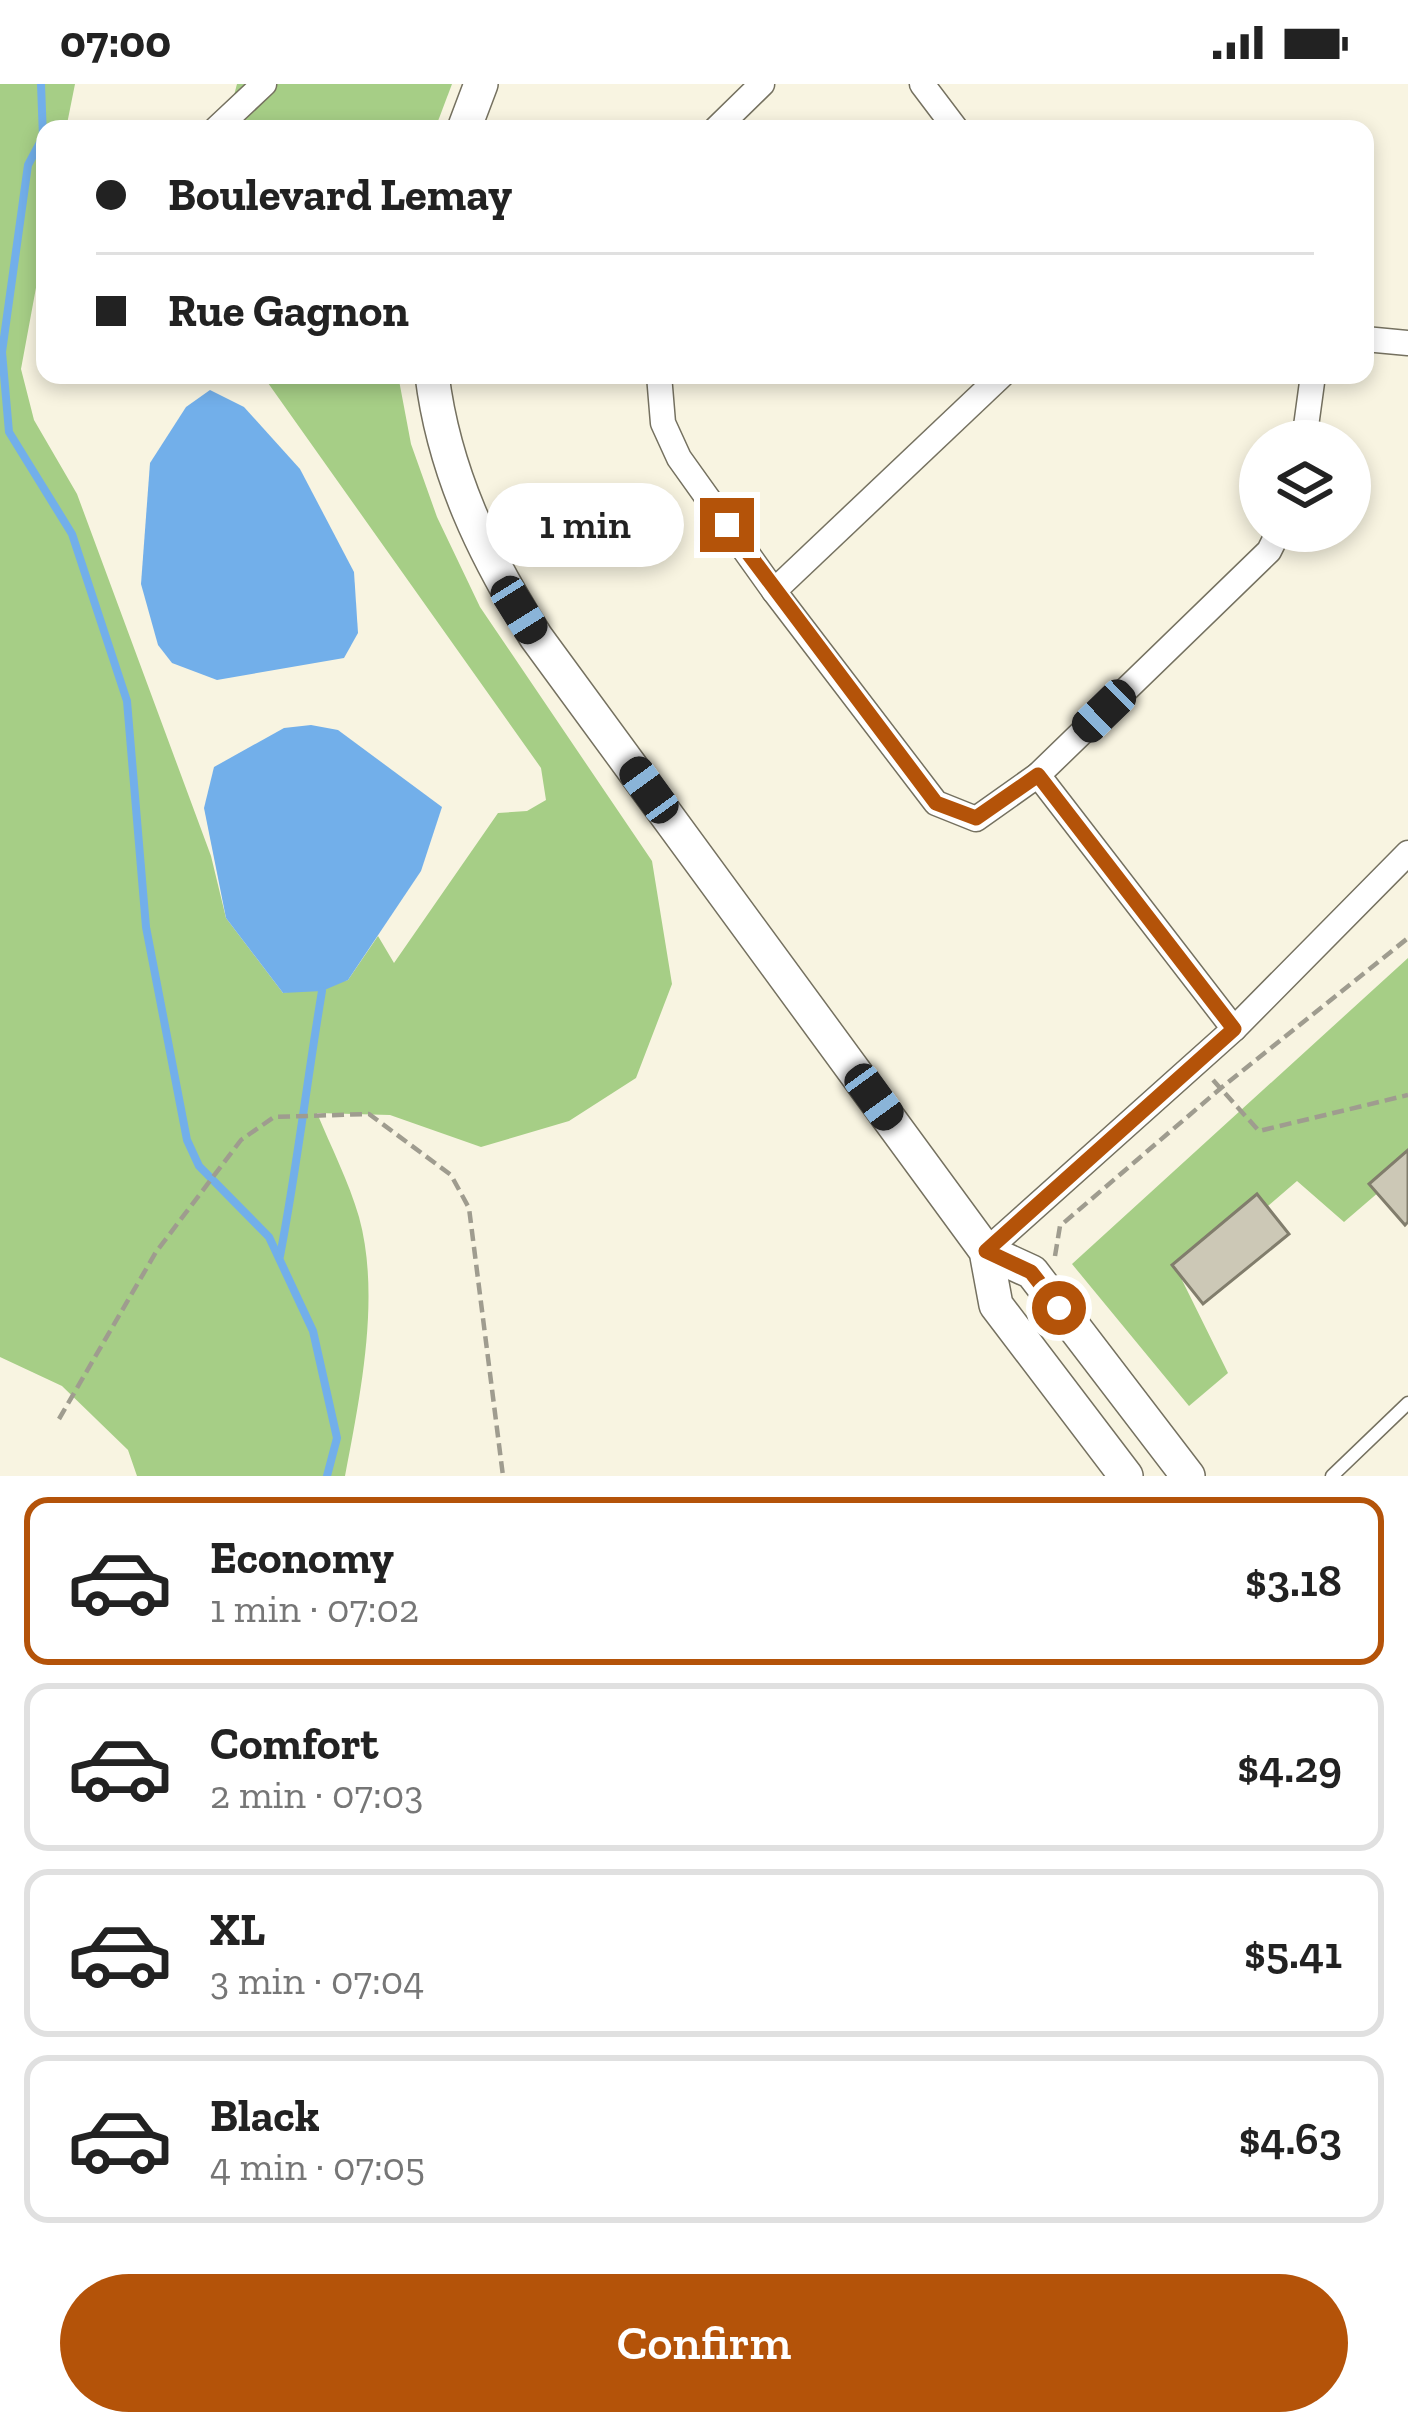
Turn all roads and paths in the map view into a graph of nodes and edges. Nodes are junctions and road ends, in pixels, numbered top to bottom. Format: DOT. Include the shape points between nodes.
graph roads {
  1 [pos="264,84"];
  2 [pos="481,84"];
  3 [pos="762,84"];
  4 [pos="922,84"];
  5 [pos="226,120"];
  6 [pos="467,120"];
  7 [pos="725,120"];
  8 [pos="949,120"];
  9 [pos="1374,340"];
  10 [pos="1408,343"];
  11 [pos="434,384"];
  12 [pos="660,384"];
  13 [pos="992,384"];
  14 [pos="1312,384"];
  15 [pos="1307,420"];
  16 [pos="1268,552"];
  17 [pos="774,591"];
  18 [pos="1038,775"];
  19 [pos="1408,853"];
  20 [pos="1408,938"];
  21 [pos="1234,1029"];
  22 [pos="1197,1062"];
  23 [pos="1221,1088"];
  24 [pos="1408,1095"];
  25 [pos="986,1251"];
  26 [pos="1053,1268"];
  27 [pos="1408,1403"];
  28 [pos="58,1418"];
  29 [pos="503,1476"];
  30 [pos="1126,1476"];
  31 [pos="1188,1476"];
  32 [pos="1332,1476"];
  1 -- 5 [label="street"];
  2 -- 6 [label="street"];
  3 -- 7 [label="street"];
  4 -- 8 [label="street"];
  9 -- 10 [label="street"];
  11 -- 25 [label="street" via="458,490 536,637"];
  12 -- 17 [label="street" via="663,423 680,458"];
  13 -- 17 [label="street"];
  14 -- 15 [label="street"];
  16 -- 18 [label="street"];
  17 -- 18 [label="street" via="936,803 976,818"];
  18 -- 21 [label="street"];
  19 -- 21 [label="street"];
  20 -- 23 [label="path"];
  21 -- 22 [label="street"];
  22 -- 23 [label="path"];
  22 -- 25 [label="street"];
  23 -- 24 [label="path" via="1259,1131"];
  23 -- 26 [label="path" via="1060,1226"];
  25 -- 30 [label="street" via="996,1305"];
  25 -- 31 [label="street" via="1031,1272"];
  27 -- 32 [label="lane"];
  28 -- 29 [label="path" via="156,1252 241,1140 274,1117 370,1114 451,1175 469,1208"];
}
